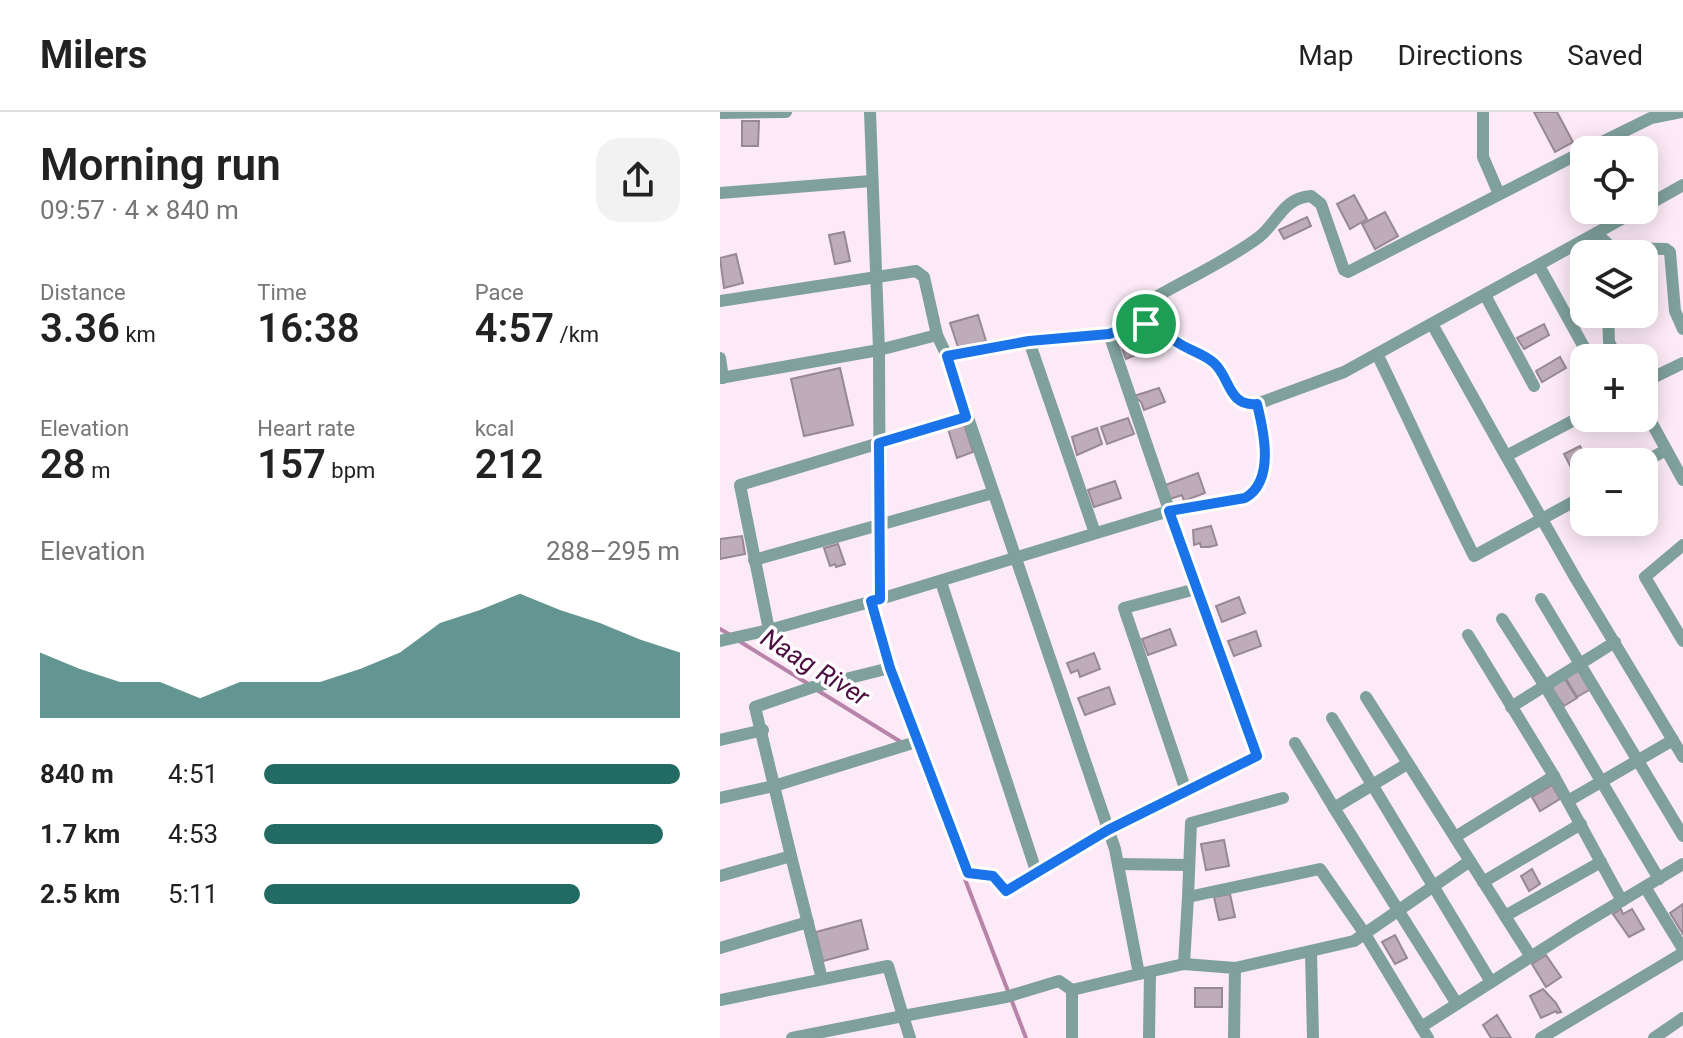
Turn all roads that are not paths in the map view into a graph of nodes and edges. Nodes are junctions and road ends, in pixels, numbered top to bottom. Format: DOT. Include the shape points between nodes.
graph roads {
  1 [pos="735,112"];
  2 [pos="786,112"];
  3 [pos="870,112"];
  4 [pos="1483,112"];
  5 [pos="1681,112"];
  6 [pos="720,113"];
  7 [pos="1658,114"];
  8 [pos="1613,136"];
  9 [pos="1570,158"];
  10 [pos="871,181"];
  11 [pos="1683,185"];
  12 [pos="720,193"];
  13 [pos="1499,194"];
  14 [pos="1658,199"];
  15 [pos="1614,224"];
  16 [pos="1597,234"];
  17 [pos="1602,240"];
  18 [pos="1658,249"];
  19 [pos="1539,266"];
  20 [pos="875,278"];
  21 [pos="1485,295"];
  22 [pos="720,301"];
  23 [pos="1146,324"];
  24 [pos="1432,324"];
  25 [pos="1683,329"];
  26 [pos="1109,334"];
  27 [pos="937,335"];
  28 [pos="1029,341"];
  29 [pos="1582,344"];
  30 [pos="879,350"];
  31 [pos="1377,354"];
  32 [pos="947,356"];
  33 [pos="720,358"];
  34 [pos="1683,363"];
  35 [pos="1658,375"];
  36 [pos="721,378"];
  37 [pos="1534,386"];
  38 [pos="1257,404"];
  39 [pos="966,417"];
  40 [pos="1570,422"];
  41 [pos="1656,432"];
  42 [pos="879,443"];
  43 [pos="1666,450"];
  44 [pos="1658,454"];
  45 [pos="1506,456"];
  46 [pos="1683,480"];
  47 [pos="993,493"];
  48 [pos="1570,504"];
  49 [pos="1169,511"];
  50 [pos="1542,520"];
  51 [pos="879,523"];
  52 [pos="1095,533"];
  53 [pos="1683,545"];
  54 [pos="1016,559"];
  55 [pos="754,560"];
  56 [pos="941,582"];
  57 [pos="1196,589"];
  58 [pos="1541,599"];
  59 [pos="876,600"];
  60 [pos="1502,619"];
  61 [pos="769,630"];
  62 [pos="1468,635"];
  63 [pos="720,641"];
  64 [pos="1683,641"];
  65 [pos="1615,642"];
  66 [pos="1580,665"];
  67 [pos="890,668"];
  68 [pos="1545,686"];
  69 [pos="1366,697"];
  70 [pos="1511,707"];
  71 [pos="1332,718"];
  72 [pos="763,730"];
  73 [pos="720,740"];
  74 [pos="1673,740"];
  75 [pos="916,742"];
  76 [pos="1295,743"];
  77 [pos="1683,757"];
  78 [pos="1638,762"];
  79 [pos="1407,764"];
  80 [pos="1554,776"];
  81 [pos="1602,782"];
  82 [pos="774,786"];
  83 [pos="1373,786"];
  84 [pos="1186,791"];
  85 [pos="720,798"];
  86 [pos="1283,798"];
  87 [pos="1568,801"];
  88 [pos="1334,808"];
  89 [pos="1581,824"];
  90 [pos="1108,830"];
  91 [pos="1683,836"];
  92 [pos="1455,837"];
  93 [pos="791,856"];
  94 [pos="1470,861"];
  95 [pos="1601,862"];
  96 [pos="1118,864"];
  97 [pos="1683,864"];
  98 [pos="1189,865"];
  99 [pos="1037,874"];
  100 [pos="720,876"];
  101 [pos="1659,879"];
  102 [pos="1483,882"];
  103 [pos="1433,886"];
  104 [pos="1645,887"];
  105 [pos="1188,897"];
  106 [pos="1622,901"];
  107 [pos="1397,911"];
  108 [pos="1505,916"];
  109 [pos="808,922"];
  110 [pos="1365,934"];
  111 [pos="720,948"];
  112 [pos="1683,951"];
  113 [pos="1311,952"];
  114 [pos="1531,957"];
  115 [pos="1184,964"];
  116 [pos="1235,968"];
  117 [pos="1145,973"];
  118 [pos="822,979"];
  119 [pos="1491,982"];
  120 [pos="1072,990"];
  121 [pos="720,1000"];
  122 [pos="1457,1004"];
  123 [pos="903,1016"];
  124 [pos="1683,1018"];
  125 [pos="1424,1032"];
  126 [pos="792,1038"];
  127 [pos="910,1038"];
  128 [pos="1072,1038"];
  129 [pos="1149,1038"];
  130 [pos="1234,1038"];
  131 [pos="1313,1038"];
  132 [pos="1541,1038"];
  133 [pos="1654,1038"];
  1 -- 2 [label="street"];
  1 -- 6 [label="street"];
  3 -- 10 [label="street"];
  4 -- 13 [label="street" via="1483,157"];
  5 -- 7 [label="street"];
  7 -- 8 [label="street"];
  9 -- 13 [label="street"];
  10 -- 12 [label="street"];
  10 -- 20 [label="street"];
  11 -- 14 [label="street"];
  13 -- 23 [label="street" via="1348,272 1321,204 1311,196 1295,200 1258,237 1156,297"];
  15 -- 16 [label="street"];
  16 -- 17 [label="street"];
  16 -- 19 [label="street"];
  18 -- 25 [label="street" via="1670,252 1675,311"];
  19 -- 21 [label="street"];
  19 -- 29 [label="street"];
  20 -- 22 [label="street"];
  20 -- 27 [label="street" via="921,272"];
  20 -- 30 [label="street"];
  21 -- 24 [label="street"];
  21 -- 37 [label="street"];
  23 -- 26 [label="street"];
  23 -- 38 [label="street" via="1212,361 1235,397"];
  24 -- 31 [label="street"];
  24 -- 45 [label="street"];
  26 -- 28 [label="street"];
  26 -- 49 [label="street"];
  27 -- 30 [label="street"];
  27 -- 32 [label="street"];
  28 -- 32 [label="street"];
  28 -- 52 [label="street"];
  30 -- 36 [label="street"];
  30 -- 42 [label="street"];
  31 -- 38 [label="street"];
  31 -- 50 [label="street" via="1474,556"];
  32 -- 39 [label="street"];
  33 -- 36 [label="street"];
  34 -- 35 [label="street"];
  38 -- 49 [label="street" via="1264,437 1263,477 1256,492"];
  39 -- 42 [label="street"];
  39 -- 47 [label="street"];
  40 -- 45 [label="street"];
  41 -- 43 [label="street"];
  42 -- 51 [label="street"];
  42 -- 55 [label="street" via="740,485"];
  43 -- 44 [label="street"];
  43 -- 46 [label="street"];
  45 -- 50 [label="street"];
  47 -- 51 [label="street"];
  47 -- 54 [label="street"];
  48 -- 50 [label="street"];
  49 -- 52 [label="street"];
  49 -- 57 [label="street"];
  50 -- 65 [label="street"];
  51 -- 55 [label="street"];
  51 -- 59 [label="street"];
  52 -- 54 [label="street"];
  53 -- 64 [label="street" via="1645,577"];
  54 -- 56 [label="street"];
  54 -- 90 [label="street"];
  55 -- 61 [label="street"];
  56 -- 59 [label="street"];
  56 -- 99 [label="street"];
  57 -- 84 [label="street" via="1257,756"];
  57 -- 84 [label="street" via="1124,608"];
  58 -- 66 [label="street"];
  59 -- 61 [label="street"];
  59 -- 67 [label="street"];
  60 -- 68 [label="street"];
  61 -- 63 [label="street"];
  62 -- 70 [label="street"];
  65 -- 66 [label="street"];
  65 -- 74 [label="street"];
  66 -- 68 [label="street"];
  66 -- 78 [label="street"];
  67 -- 72 [label="street" via="755,707"];
  67 -- 75 [label="street"];
  68 -- 70 [label="street"];
  68 -- 81 [label="street"];
  69 -- 79 [label="street"];
  70 -- 80 [label="street"];
  71 -- 83 [label="street"];
  72 -- 73 [label="street"];
  72 -- 82 [label="street"];
  74 -- 77 [label="street"];
  74 -- 78 [label="street"];
  75 -- 82 [label="street"];
  75 -- 99 [label="street" via="968,873 993,876 1006,891"];
  76 -- 88 [label="street"];
  78 -- 81 [label="street"];
  78 -- 91 [label="street"];
  79 -- 83 [label="street"];
  79 -- 92 [label="street"];
  80 -- 87 [label="street"];
  80 -- 92 [label="street"];
  81 -- 87 [label="street"];
  81 -- 101 [label="street"];
  82 -- 85 [label="street"];
  82 -- 93 [label="street"];
  83 -- 88 [label="street"];
  83 -- 103 [label="street"];
  84 -- 90 [label="street"];
  86 -- 98 [label="street" via="1191,823"];
  87 -- 89 [label="street"];
  88 -- 107 [label="street"];
  89 -- 95 [label="street"];
  89 -- 102 [label="street"];
  90 -- 96 [label="street"];
  90 -- 99 [label="street"];
  92 -- 94 [label="street"];
  93 -- 100 [label="street"];
  93 -- 109 [label="street"];
  94 -- 102 [label="street"];
  94 -- 103 [label="street"];
  95 -- 106 [label="street"];
  95 -- 108 [label="street"];
  96 -- 98 [label="street"];
  96 -- 117 [label="street"];
  97 -- 101 [label="street"];
  98 -- 105 [label="street"];
  101 -- 104 [label="street"];
  102 -- 108 [label="street"];
  103 -- 107 [label="street"];
  103 -- 119 [label="street"];
  104 -- 106 [label="street"];
  104 -- 112 [label="street"];
  105 -- 110 [label="street" via="1320,869"];
  105 -- 115 [label="street"];
  106 -- 114 [label="street"];
  107 -- 110 [label="street"];
  107 -- 122 [label="street"];
  108 -- 114 [label="street"];
  109 -- 111 [label="street"];
  109 -- 118 [label="street"];
  110 -- 113 [label="street"];
  110 -- 125 [label="street"];
  112 -- 132 [label="street"];
  113 -- 116 [label="street"];
  113 -- 131 [label="street"];
  114 -- 119 [label="street"];
  115 -- 116 [label="street"];
  115 -- 117 [label="street"];
  116 -- 130 [label="street"];
  117 -- 120 [label="street"];
  117 -- 129 [label="street"];
  118 -- 121 [label="street"];
  118 -- 123 [label="street" via="888,966"];
  119 -- 122 [label="street"];
  120 -- 123 [label="street" via="1059,981 1006,997"];
  120 -- 128 [label="street"];
  122 -- 125 [label="street"];
  123 -- 126 [label="street"];
  123 -- 127 [label="street"];
  124 -- 133 [label="street"];
}
